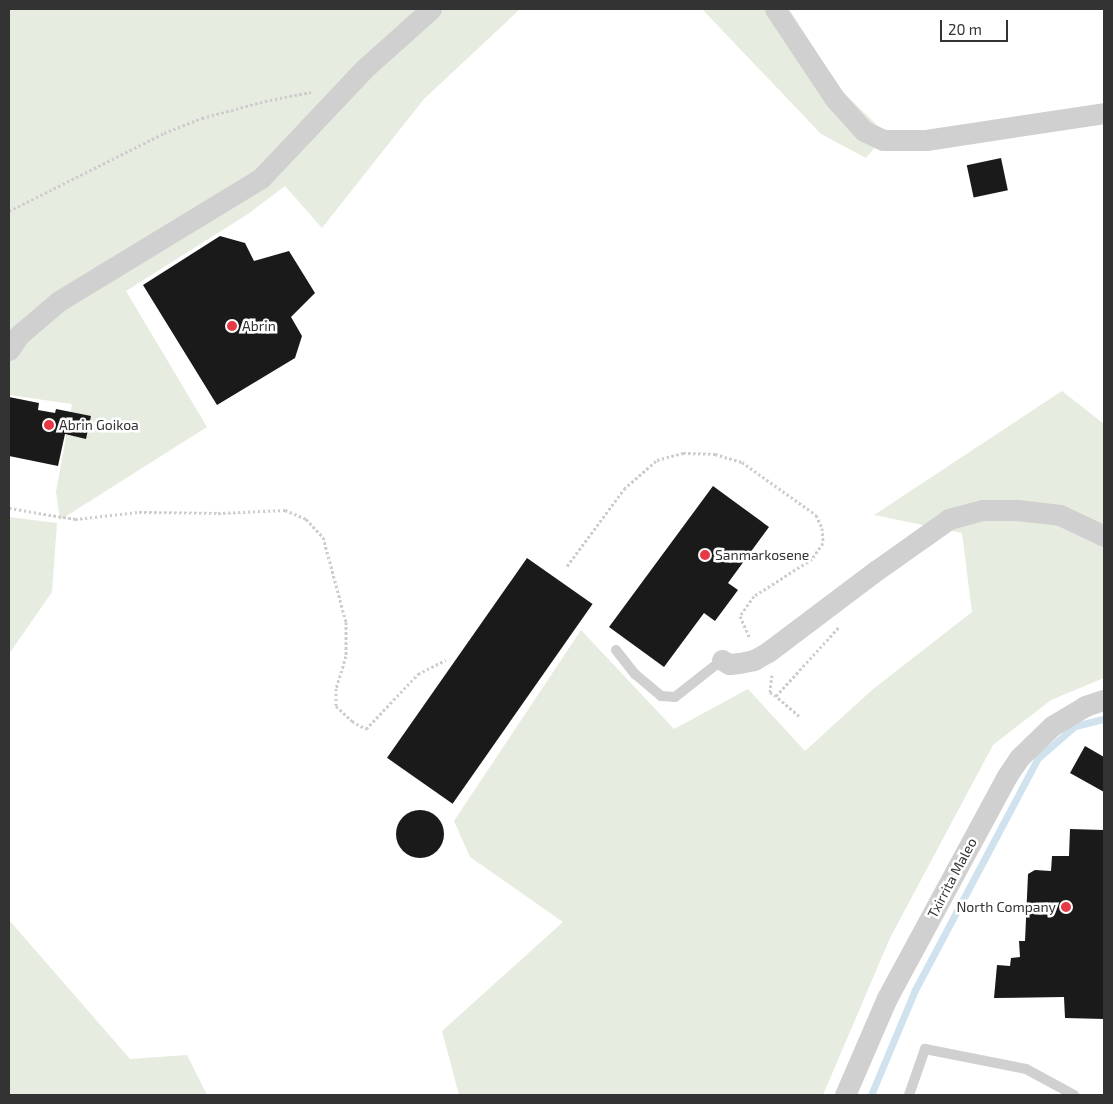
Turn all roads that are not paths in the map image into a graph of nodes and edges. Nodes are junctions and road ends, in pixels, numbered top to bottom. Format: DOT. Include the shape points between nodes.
graph roads {
  1 [pos="431,9"];
  2 [pos="775,9"];
  3 [pos="1104,113"];
  4 [pos="9,350"];
  5 [pos="1104,536"];
  6 [pos="616,650"];
  7 [pos="722,660"];
  8 [pos="1104,700"];
  9 [pos="845,1095"];
  10 [pos="909,1095"];
  11 [pos="1074,1095"];
  1 -- 4 [label="street" via="364,69 261,178 59,301 19,335"];
  2 -- 3 [label="street" via="834,99 864,131 883,140 926,140"];
  5 -- 7 [label="street" via="1060,515 1017,510 983,510 949,519 754,660 729,664"];
  6 -- 7 [label="lane" via="635,674 661,696 675,698"];
  8 -- 9 [label="street, Txirrita Maleo" via="1086,706 1052,726 1025,752 1007,776 887,998"];
  10 -- 11 [label="lane" via="925,1050 1026,1069"];
}
